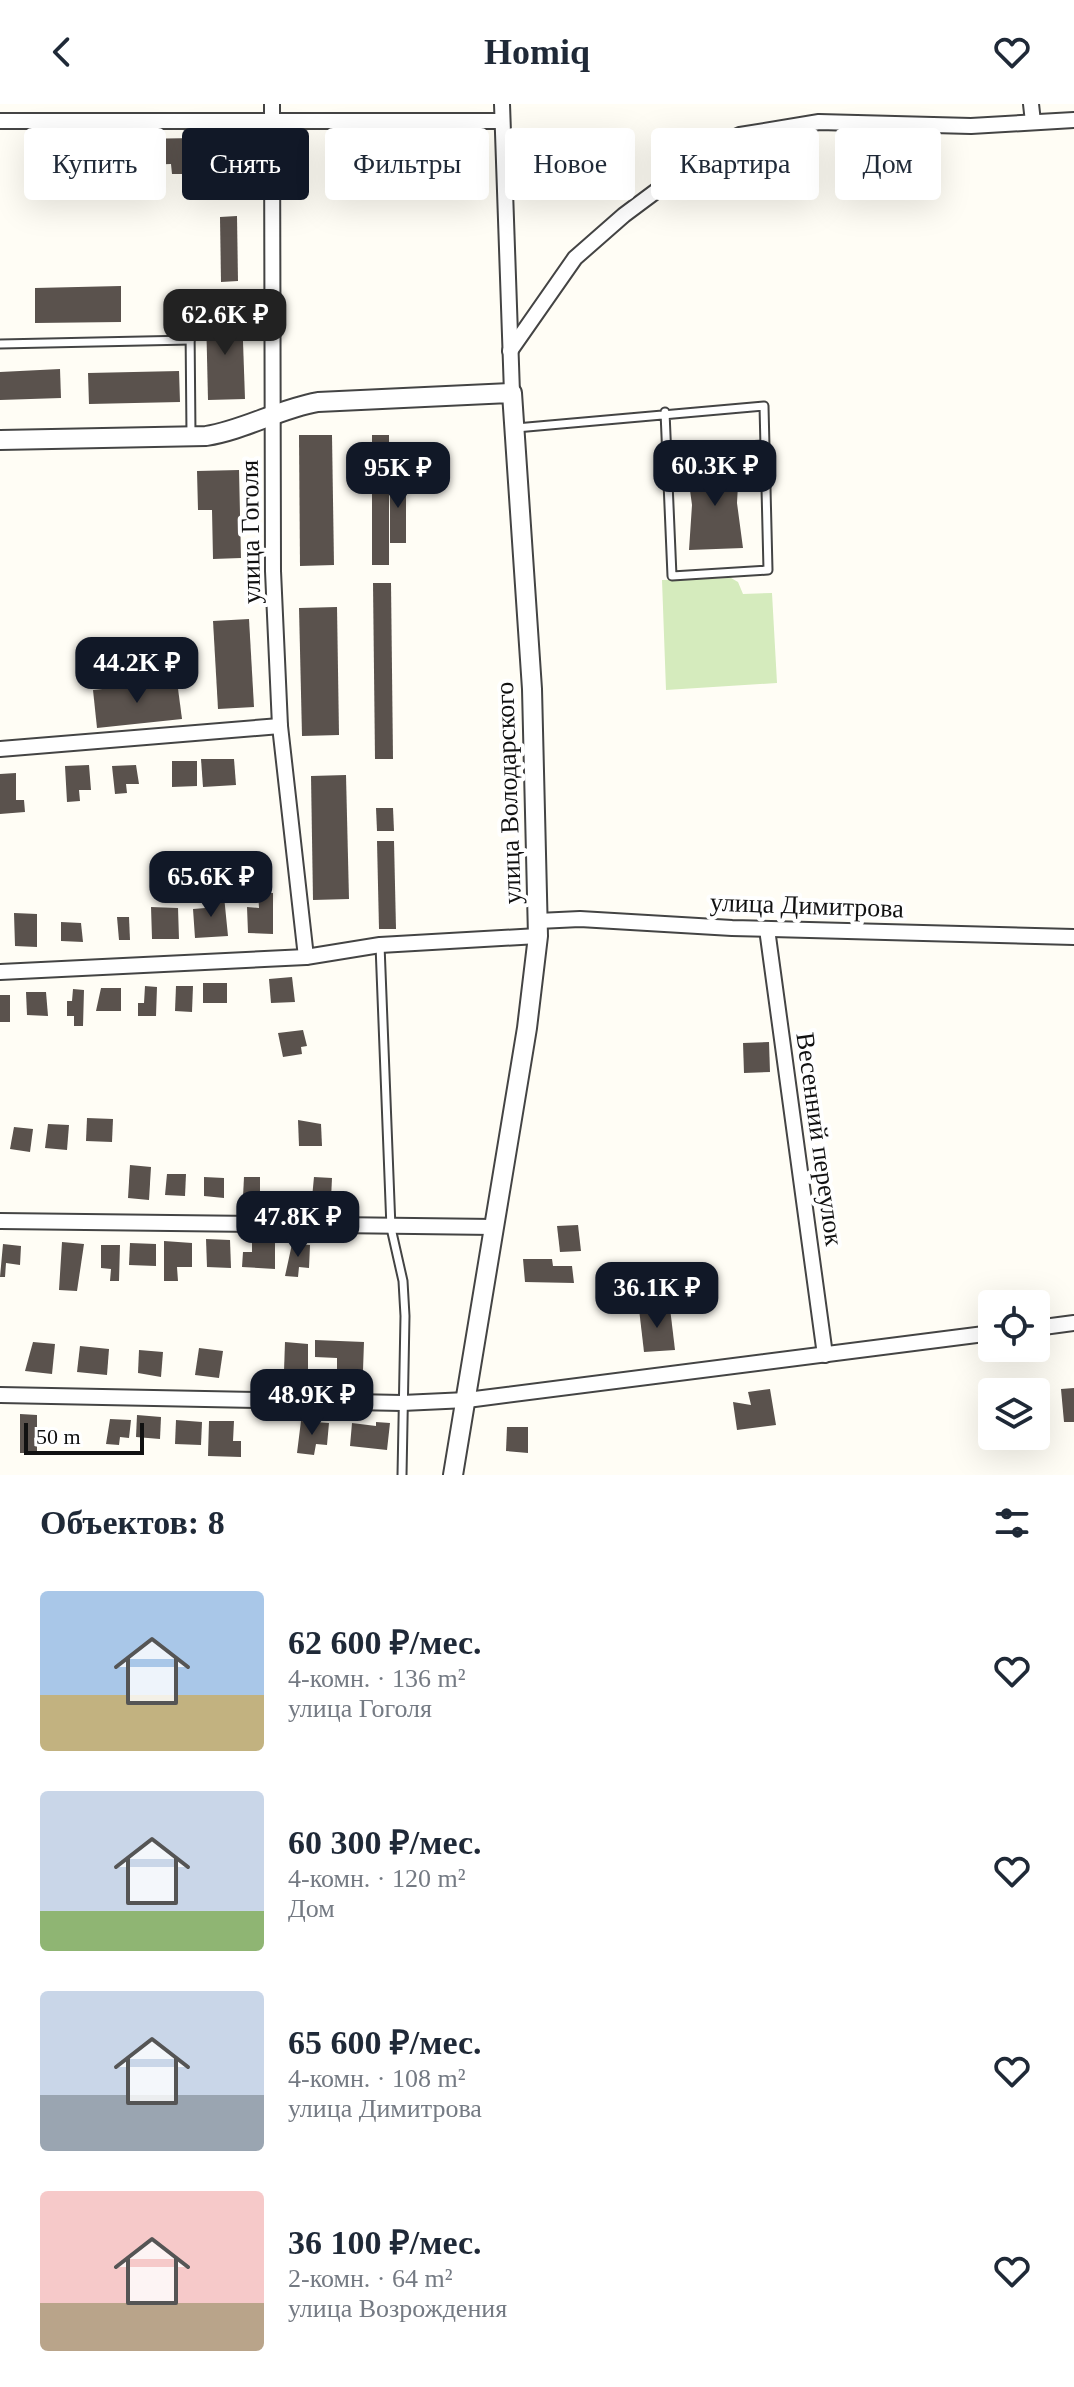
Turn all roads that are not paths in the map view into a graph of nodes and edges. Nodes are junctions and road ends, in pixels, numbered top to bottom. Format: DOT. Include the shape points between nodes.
graph roads {
  1 [pos="272,104"];
  2 [pos="502,104"];
  3 [pos="1031,104"];
  4 [pos="1074,120"];
  5 [pos="0,121"];
  6 [pos="273,121"];
  7 [pos="502,121"];
  8 [pos="1033,122"];
  9 [pos="190,325"];
  10 [pos="190,340"];
  11 [pos="0,344"];
  12 [pos="510,351"];
  13 [pos="512,393"];
  14 [pos="665,412"];
  15 [pos="272,414"];
  16 [pos="516,428"];
  17 [pos="191,437"];
  18 [pos="0,440"];
  19 [pos="765,445"];
  20 [pos="667,450"];
  21 [pos="280,726"];
  22 [pos="0,749"];
  23 [pos="538,929"];
  24 [pos="767,929"];
  25 [pos="1074,937"];
  26 [pos="380,945"];
  27 [pos="306,957"];
  28 [pos="0,972"];
  29 [pos="0,1221"];
  30 [pos="494,1227"];
  31 [pos="391,1228"];
  32 [pos="1074,1323"];
  33 [pos="1050,1326"];
  34 [pos="978,1335"];
  35 [pos="825,1355"];
  36 [pos="0,1395"];
  37 [pos="467,1400"];
  38 [pos="402,1403"];
  39 [pos="402,1475"];
  40 [pos="453,1475"];
  1 -- 6 [label="street, улица Гоголя"];
  2 -- 7 [label="street, улица Володарского"];
  3 -- 8 [label="street"];
  4 -- 8 [label="street"];
  5 -- 6 [label="street"];
  6 -- 7 [label="street"];
  6 -- 15 [label="street, улица Гоголя"];
  7 -- 12 [label="street, улица Володарского"];
  8 -- 12 [label="street" via="819,122 740,135 718,145 583,251 558,278"];
  9 -- 10 [label="lane"];
  10 -- 11 [label="lane"];
  10 -- 17 [label="lane"];
  12 -- 13 [label="street, улица Володарского"];
  13 -- 15 [label="street" via="357,398"];
  13 -- 16 [label="street, улица Володарского"];
  14 -- 16 [label="lane"];
  14 -- 19 [label="lane" via="764,406"];
  14 -- 20 [label="lane"];
  15 -- 17 [label="street" via="234,431"];
  15 -- 21 [label="street, улица Гоголя"];
  16 -- 23 [label="street, улица Володарского" via="532,689"];
  17 -- 18 [label="street"];
  19 -- 20 [label="lane"];
  19 -- 20 [label="lane" via="768,570 672,576"];
  21 -- 22 [label="street"];
  21 -- 27 [label="street, улица Гоголя"];
  23 -- 24 [label="street, улица Димитрова" via="580,919"];
  23 -- 26 [label="street, улица Димитрова"];
  23 -- 30 [label="street, улица Володарского"];
  24 -- 25 [label="street, улица Димитрова"];
  24 -- 35 [label="street, Весенний переулок"];
  26 -- 27 [label="street, улица Димитрова"];
  26 -- 31 [label="lane"];
  27 -- 28 [label="street, улица Димитрова"];
  29 -- 31 [label="street"];
  30 -- 31 [label="street"];
  30 -- 37 [label="street, улица Володарского"];
  31 -- 38 [label="lane" via="403,1281"];
  32 -- 33 [label="street"];
  34 -- 35 [label="street"];
  35 -- 37 [label="street"];
  36 -- 38 [label="street"];
  37 -- 38 [label="street"];
  37 -- 40 [label="street, улица Володарского"];
  38 -- 39 [label="lane"];
}
